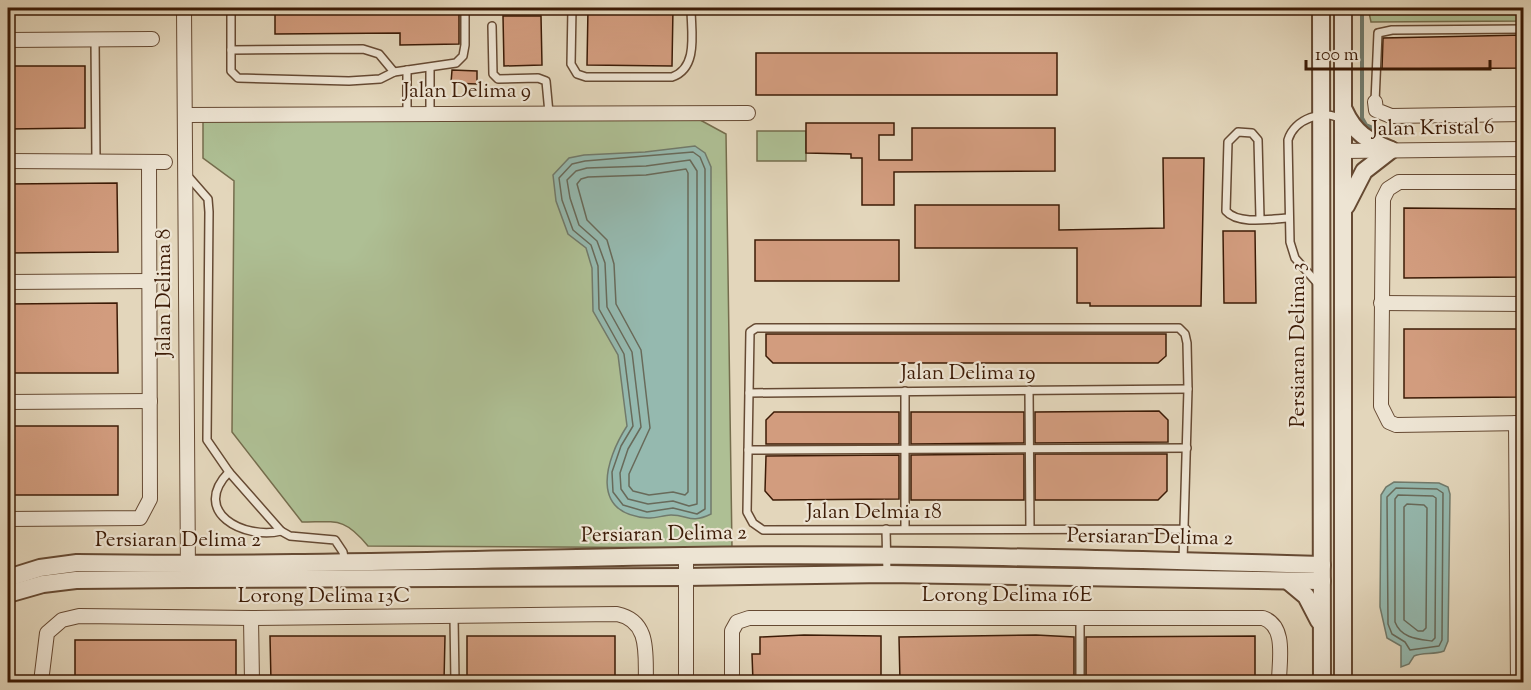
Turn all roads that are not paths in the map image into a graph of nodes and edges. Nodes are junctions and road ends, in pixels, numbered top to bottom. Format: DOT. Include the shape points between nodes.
graph roads {
  1 [pos="184,8"];
  2 [pos="231,8"];
  3 [pos="465,8"];
  4 [pos="572,8"];
  5 [pos="691,8"];
  6 [pos="1321,8"];
  7 [pos="1343,8"];
  8 [pos="492,26"];
  9 [pos="1524,30"];
  10 [pos="95,39"];
  11 [pos="152,39"];
  12 [pos="8,40"];
  13 [pos="231,50"];
  14 [pos="430,68"];
  15 [pos="407,70"];
  16 [pos="394,72"];
  17 [pos="1375,102"];
  18 [pos="407,113"];
  19 [pos="430,113"];
  20 [pos="549,113"];
  21 [pos="748,113"];
  22 [pos="1343,113"];
  23 [pos="1322,114"];
  24 [pos="1524,114"];
  25 [pos="185,115"];
  26 [pos="1322,132"];
  27 [pos="1524,149"];
  28 [pos="1391,150"];
  29 [pos="1343,151"];
  30 [pos="8,161"];
  31 [pos="96,161"];
  32 [pos="149,162"];
  33 [pos="165,162"];
  34 [pos="185,173"];
  35 [pos="1322,178"];
  36 [pos="1524,182"];
  37 [pos="1343,215"];
  38 [pos="1260,218"];
  39 [pos="1288,218"];
  40 [pos="150,281"];
  41 [pos="8,282"];
  42 [pos="1322,288"];
  43 [pos="1381,303"];
  44 [pos="1524,304"];
  45 [pos="1188,389"];
  46 [pos="1029,390"];
  47 [pos="905,391"];
  48 [pos="749,393"];
  49 [pos="150,401"];
  50 [pos="8,402"];
  51 [pos="1520,423"];
  52 [pos="1187,448"];
  53 [pos="905,449"];
  54 [pos="1030,449"];
  55 [pos="748,450"];
  56 [pos="229,472"];
  57 [pos="8,519"];
  58 [pos="886,529"];
  59 [pos="905,529"];
  60 [pos="1030,529"];
  61 [pos="1186,529"];
  62 [pos="1322,530"];
  63 [pos="281,531"];
  64 [pos="1520,543"];
  65 [pos="1343,553"];
  66 [pos="888,555"];
  67 [pos="686,556"];
  68 [pos="1183,561"];
  69 [pos="345,564"];
  70 [pos="188,572"];
  71 [pos="1288,572"];
  72 [pos="1324,573"];
  73 [pos="887,574"];
  74 [pos="686,577"];
  75 [pos="1520,577"];
  76 [pos="8,578"];
  77 [pos="1343,591"];
  78 [pos="8,594"];
  79 [pos="1520,613"];
  80 [pos="454,617"];
  81 [pos="1080,617"];
  82 [pos="251,618"];
  83 [pos="1322,628"];
  84 [pos="41,682"];
  85 [pos="252,682"];
  86 [pos="455,682"];
  87 [pos="646,682"];
  88 [pos="686,682"];
  89 [pos="732,682"];
  90 [pos="1080,682"];
  91 [pos="1279,682"];
  92 [pos="1322,682"];
  93 [pos="1343,682"];
  94 [pos="1518,682"];
  1 -- 25 [label="street, Jalan Delima 8"];
  2 -- 13 [label="lane"];
  3 -- 14 [label="lane" via="463,56 456,63"];
  4 -- 5 [label="lane" via="571,64 577,74 672,77 683,73 690,63"];
  6 -- 23 [label="street, Persiaran Delima 3"];
  7 -- 22 [label="street, Persiaran Delima 3"];
  8 -- 20 [label="lane" via="493,74 498,79 546,81"];
  9 -- 17 [label="lane" via="1378,33"];
  10 -- 11 [label="street"];
  10 -- 12 [label="street"];
  10 -- 31 [label="lane"];
  13 -- 16 [label="lane" via="372,50"];
  13 -- 16 [label="lane" via="231,71 245,80 349,81 380,79"];
  14 -- 15 [label="lane"];
  14 -- 19 [label="lane"];
  15 -- 16 [label="lane"];
  15 -- 18 [label="lane"];
  17 -- 24 [label="street" via="1376,110 1391,116"];
  18 -- 19 [label="street, Jalan Delima 9"];
  18 -- 25 [label="street, Jalan Delima 9"];
  19 -- 20 [label="street, Jalan Delima 9"];
  20 -- 21 [label="street, Jalan Delima 9"];
  22 -- 23 [label="lane"];
  22 -- 28 [label="street" via="1362,137"];
  22 -- 29 [label="street, Persiaran Delima 3"];
  23 -- 26 [label="street, Persiaran Delima 3"];
  23 -- 39 [label="lane" via="1296,126 1290,134"];
  25 -- 34 [label="street, Jalan Delima 8"];
  26 -- 29 [label="street" via="1331,145"];
  26 -- 35 [label="street, Persiaran Delima 3"];
  27 -- 28 [label="street, Jalan Kristal 6"];
  28 -- 29 [label="street, Jalan Kristal 6"];
  28 -- 37 [label="street" via="1364,171 1351,191"];
  29 -- 35 [label="street" via="1327,165"];
  29 -- 37 [label="street, Persiaran Delima 3"];
  30 -- 31 [label="street"];
  31 -- 32 [label="street"];
  32 -- 33 [label="street"];
  32 -- 40 [label="street"];
  34 -- 56 [label="lane" via="208,199 207,440"];
  34 -- 70 [label="street, Jalan Delima 8"];
  35 -- 42 [label="street, Persiaran Delima 3"];
  36 -- 43 [label="street" via="1399,182 1388,189 1383,199"];
  37 -- 65 [label="street, Persiaran Delima 3"];
  38 -- 38 [label="lane" via="1233,218 1226,211 1228,142 1238,132 1252,132 1258,140"];
  38 -- 39 [label="lane"];
  39 -- 42 [label="lane" via="1295,258"];
  40 -- 41 [label="street"];
  40 -- 49 [label="street"];
  42 -- 62 [label="street, Persiaran Delima 3"];
  43 -- 44 [label="street"];
  43 -- 51 [label="street" via="1384,416 1396,425"];
  45 -- 46 [label="lane, Jalan Delima 19"];
  45 -- 48 [label="lane, Jalan Delmia 18" via="1185,334 1170,326 756,328 749,336"];
  45 -- 52 [label="lane"];
  46 -- 47 [label="lane, Jalan Delima 19"];
  46 -- 54 [label="lane"];
  47 -- 48 [label="lane, Jalan Delima 19"];
  47 -- 53 [label="lane"];
  48 -- 55 [label="lane, Jalan Delmia 18"];
  49 -- 50 [label="street"];
  49 -- 57 [label="street" via="150,499 140,519"];
  51 -- 64 [label="street"];
  52 -- 54 [label="lane"];
  52 -- 61 [label="lane"];
  53 -- 54 [label="lane"];
  53 -- 55 [label="lane"];
  53 -- 59 [label="lane"];
  54 -- 60 [label="lane"];
  55 -- 58 [label="lane, Jalan Delmia 18" via="747,512 763,530"];
  56 -- 63 [label="lane"];
  56 -- 63 [label="lane" via="216,490 216,507 221,516 254,532"];
  58 -- 59 [label="lane, Jalan Delmia 18"];
  58 -- 66 [label="lane"];
  59 -- 60 [label="lane, Jalan Delmia 18"];
  60 -- 61 [label="lane, Jalan Delmia 18"];
  61 -- 68 [label="lane"];
  62 -- 71 [label="street"];
  62 -- 72 [label="street, Persiaran Delima 3"];
  63 -- 69 [label="lane" via="290,536 335,540 344,552"];
  64 -- 75 [label="street"];
  65 -- 72 [label="street"];
  65 -- 77 [label="street, Persiaran Delima 3"];
  66 -- 67 [label="street, Persiaran Delima 2"];
  66 -- 68 [label="street, Persiaran Delima 2"];
  66 -- 73 [label="lane"];
  67 -- 69 [label="street, Persiaran Delima 2"];
  67 -- 74 [label="street"];
  68 -- 71 [label="street, Persiaran Delima 2"];
  69 -- 70 [label="street, Persiaran Delima 2"];
  70 -- 74 [label="street, Persiaran Delima 2"];
  70 -- 76 [label="street, Persiaran Delima 2" via="77,563"];
  70 -- 78 [label="street, Persiaran Delima 2" via="76,580"];
  71 -- 72 [label="street, Persiaran Delima 2"];
  71 -- 73 [label="street, Persiaran Delima 2"];
  71 -- 83 [label="street"];
  72 -- 77 [label="street"];
  72 -- 83 [label="street, Persiaran Delima 3"];
  73 -- 74 [label="street, Persiaran Delima 2"];
  74 -- 88 [label="street"];
  75 -- 79 [label="street"];
  77 -- 93 [label="street, Persiaran Delima 3"];
  79 -- 94 [label="street"];
  80 -- 82 [label="street, Lorong Delima 13C"];
  80 -- 86 [label="lane"];
  80 -- 87 [label="street, Lorong Delima 13C" via="630,617 644,637"];
  81 -- 89 [label="street, Lorong Delima 16E" via="749,618 737,622 732,631"];
  81 -- 90 [label="lane"];
  81 -- 91 [label="street, Lorong Delima 16E" via="1263,618 1272,621 1279,636"];
  82 -- 84 [label="street, Lorong Delima 13C" via="79,616 62,620 47,633"];
  82 -- 85 [label="street"];
  83 -- 92 [label="street, Persiaran Delima 3"];
}
